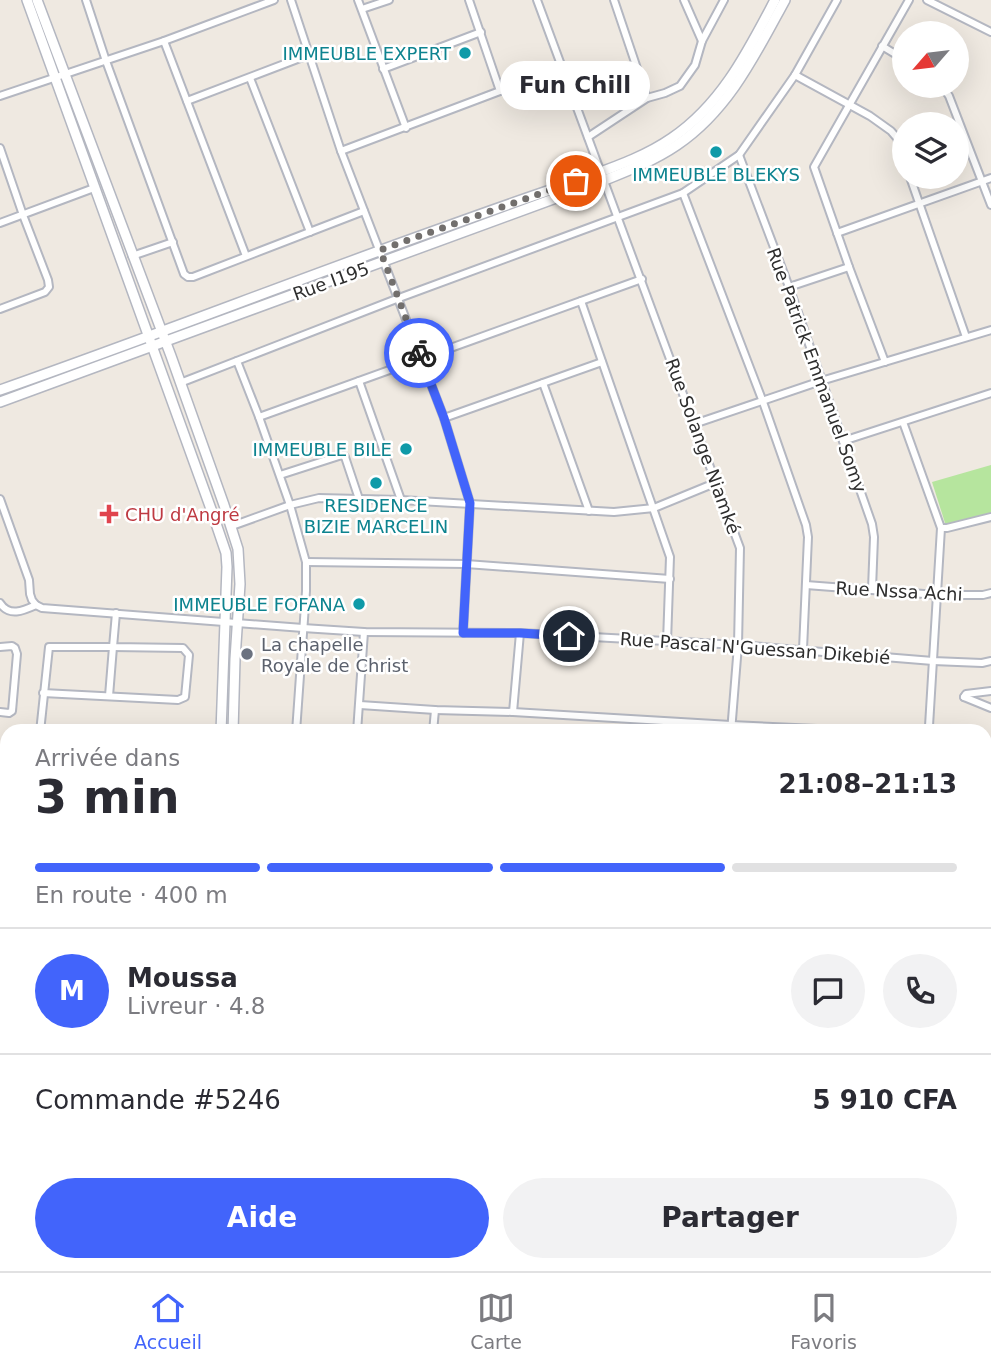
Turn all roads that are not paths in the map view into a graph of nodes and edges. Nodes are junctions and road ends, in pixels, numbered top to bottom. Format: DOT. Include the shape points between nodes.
graph roads {
  1 [pos="27,0"];
  2 [pos="37,0"];
  3 [pos="86,0"];
  4 [pos="274,0"];
  5 [pos="290,0"];
  6 [pos="358,0"];
  7 [pos="389,0"];
  8 [pos="469,0"];
  9 [pos="537,0"];
  10 [pos="614,0"];
  11 [pos="684,0"];
  12 [pos="724,0"];
  13 [pos="775,0"];
  14 [pos="785,0"];
  15 [pos="837,0"];
  16 [pos="909,0"];
  17 [pos="927,0"];
  18 [pos="362,9"];
  19 [pos="481,32"];
  20 [pos="991,32"];
  21 [pos="164,41"];
  22 [pos="702,41"];
  23 [pos="882,46"];
  24 [pos="892,52"];
  25 [pos="308,55"];
  26 [pos="106,61"];
  27 [pos="383,69"];
  28 [pos="563,73"];
  29 [pos="795,75"];
  30 [pos="60,77"];
  31 [pos="250,78"];
  32 [pos="500,91"];
  33 [pos="0,96"];
  34 [pos="647,98"];
  35 [pos="950,98"];
  36 [pos="187,101"];
  37 [pos="849,105"];
  38 [pos="406,128"];
  39 [pos="892,132"];
  40 [pos="588,136"];
  41 [pos="0,148"];
  42 [pos="341,151"];
  43 [pos="739,155"];
  44 [pos="603,176"];
  45 [pos="991,177"];
  46 [pos="983,181"];
  47 [pos="94,188"];
  48 [pos="915,189"];
  49 [pos="683,193"];
  50 [pos="919,202"];
  51 [pos="991,205"];
  52 [pos="364,211"];
  53 [pos="23,215"];
  54 [pos="619,217"];
  55 [pos="0,223"];
  56 [pos="310,232"];
  57 [pos="837,233"];
  58 [pos="173,242"];
  59 [pos="380,250"];
  60 [pos="132,256"];
  61 [pos="246,256"];
  62 [pos="384,261"];
  63 [pos="849,267"];
  64 [pos="642,279"];
  65 [pos="789,287"];
  66 [pos="399,298"];
  67 [pos="581,301"];
  68 [pos="0,309"];
  69 [pos="991,330"];
  70 [pos="163,336"];
  71 [pos="966,337"];
  72 [pos="150,342"];
  73 [pos="421,358"];
  74 [pos="237,361"];
  75 [pos="602,362"];
  76 [pos="885,362"];
  77 [pos="359,381"];
  78 [pos="821,381"];
  79 [pos="180,383"];
  80 [pos="543,383"];
  81 [pos="0,390"];
  82 [pos="991,393"];
  83 [pos="0,402"];
  84 [pos="763,402"];
  85 [pos="259,417"];
  86 [pos="444,418"];
  87 [pos="903,422"];
  88 [pos="694,425"];
  89 [pos="843,442"];
  90 [pos="280,475"];
  91 [pos="715,483"];
  92 [pos="0,499"];
  93 [pos="359,499"];
  94 [pos="401,500"];
  95 [pos="470,503"];
  96 [pos="225,505"];
  97 [pos="290,505"];
  98 [pos="654,508"];
  99 [pos="211,509"];
  100 [pos="589,511"];
  101 [pos="991,517"];
  102 [pos="232,526"];
  103 [pos="942,528"];
  104 [pos="306,562"];
  105 [pos="466,564"];
  106 [pos="670,579"];
  107 [pos="806,585"];
  108 [pos="872,589"];
  109 [pos="991,593"];
  110 [pos="937,595"];
  111 [pos="0,603"];
  112 [pos="36,606"];
  113 [pos="116,613"];
  114 [pos="224,623"];
  115 [pos="237,624"];
  116 [pos="303,628"];
  117 [pos="364,632"];
  118 [pos="463,633"];
  119 [pos="520,633"];
  120 [pos="667,642"];
  121 [pos="738,645"];
  122 [pos="113,646"];
  123 [pos="0,647"];
  124 [pos="803,649"];
  125 [pos="933,661"];
  126 [pos="991,661"];
  127 [pos="991,691"];
  128 [pos="43,693"];
  129 [pos="109,696"];
  130 [pos="360,705"];
  131 [pos="991,708"];
  132 [pos="435,710"];
  133 [pos="0,712"];
  134 [pos="513,712"];
  135 [pos="41,724"];
  136 [pos="221,724"];
  137 [pos="233,724"];
  138 [pos="297,724"];
  139 [pos="358,724"];
  140 [pos="434,724"];
  141 [pos="676,724"];
  142 [pos="731,724"];
  143 [pos="929,724"];
  1 -- 30 [label="main road"];
  2 -- 30 [label="main road"];
  3 -- 26 [label="street"];
  4 -- 21 [label="street"];
  5 -- 25 [label="street"];
  6 -- 18 [label="street"];
  7 -- 18 [label="street"];
  8 -- 19 [label="street"];
  9 -- 28 [label="street, Rue Solange Niamké"];
  10 -- 34 [label="street"];
  11 -- 22 [label="street"];
  12 -- 22 [label="street"];
  13 -- 44 [label="main road, Rue I195" via="718,96 673,138"];
  14 -- 44 [label="main road, Rue I195" via="741,79 698,128 657,157"];
  15 -- 29 [label="street"];
  16 -- 23 [label="street"];
  17 -- 20 [label="street"];
  18 -- 27 [label="street"];
  19 -- 27 [label="street"];
  19 -- 32 [label="street"];
  21 -- 26 [label="street"];
  21 -- 36 [label="street"];
  22 -- 34 [label="street" via="695,65 680,86"];
  23 -- 24 [label="street"];
  23 -- 37 [label="street"];
  25 -- 31 [label="street"];
  25 -- 42 [label="street"];
  26 -- 30 [label="street"];
  26 -- 58 [label="street"];
  27 -- 38 [label="street"];
  28 -- 32 [label="street"];
  28 -- 40 [label="street, Rue Solange Niamké"];
  29 -- 37 [label="street"];
  29 -- 43 [label="street"];
  30 -- 33 [label="street"];
  30 -- 47 [label="main road"];
  30 -- 60 [label="main road"];
  31 -- 36 [label="street"];
  31 -- 56 [label="street"];
  32 -- 38 [label="street"];
  34 -- 40 [label="street"];
  35 -- 46 [label="street"];
  36 -- 61 [label="street"];
  37 -- 39 [label="street"];
  37 -- 57 [label="street" via="814,167"];
  38 -- 42 [label="street"];
  40 -- 44 [label="street, Rue Solange Niamké"];
  41 -- 53 [label="street"];
  42 -- 52 [label="street"];
  43 -- 49 [label="street"];
  43 -- 65 [label="street, Rue Patrick Emmanuel Somy"];
  44 -- 54 [label="street, Rue Solange Niamké"];
  44 -- 59 [label="main road, Rue I195"];
  44 -- 62 [label="main road, Rue I195"];
  45 -- 46 [label="street"];
  46 -- 50 [label="street"];
  46 -- 51 [label="street"];
  47 -- 53 [label="street"];
  47 -- 72 [label="main road"];
  48 -- 50 [label="street"];
  49 -- 54 [label="street"];
  49 -- 84 [label="street"];
  50 -- 57 [label="street"];
  50 -- 71 [label="street"];
  52 -- 56 [label="street"];
  52 -- 59 [label="street"];
  53 -- 55 [label="street"];
  53 -- 68 [label="street" via="49,287"];
  54 -- 64 [label="street, Rue Solange Niamké"];
  54 -- 66 [label="street"];
  56 -- 61 [label="street"];
  57 -- 63 [label="street"];
  58 -- 60 [label="street"];
  58 -- 61 [label="street" via="184,274 193,277"];
  59 -- 62 [label="street"];
  59 -- 70 [label="main road, Rue I195"];
  60 -- 70 [label="main road"];
  62 -- 66 [label="street"];
  62 -- 70 [label="main road, Rue I195"];
  63 -- 65 [label="street"];
  63 -- 76 [label="street"];
  64 -- 67 [label="street"];
  64 -- 88 [label="street, Rue Solange Niamké"];
  65 -- 78 [label="street, Rue Patrick Emmanuel Somy"];
  66 -- 73 [label="street"];
  66 -- 74 [label="street"];
  67 -- 73 [label="street"];
  67 -- 75 [label="street"];
  69 -- 71 [label="street"];
  70 -- 72 [label="main road"];
  70 -- 79 [label="main road"];
  71 -- 76 [label="street"];
  72 -- 81 [label="main road"];
  72 -- 83 [label="main road"];
  72 -- 99 [label="main road"];
  73 -- 77 [label="street"];
  73 -- 86 [label="street"];
  74 -- 79 [label="street"];
  74 -- 85 [label="street"];
  75 -- 80 [label="street"];
  75 -- 98 [label="street"];
  76 -- 78 [label="street"];
  77 -- 85 [label="street"];
  77 -- 94 [label="street"];
  78 -- 84 [label="street"];
  78 -- 89 [label="street, Rue Patrick Emmanuel Somy"];
  79 -- 96 [label="main road"];
  80 -- 86 [label="street"];
  80 -- 100 [label="street"];
  82 -- 87 [label="street"];
  84 -- 88 [label="street"];
  84 -- 107 [label="street" via="806,525"];
  85 -- 90 [label="street"];
  86 -- 95 [label="street"];
  87 -- 89 [label="street"];
  87 -- 103 [label="street"];
  88 -- 91 [label="street, Rue Solange Niamké"];
  89 -- 108 [label="street, Rue Patrick Emmanuel Somy" via="872,524"];
  90 -- 93 [label="street" via="342,454"];
  90 -- 97 [label="street"];
  91 -- 98 [label="street"];
  91 -- 121 [label="street, Rue Solange Niamké" via="740,548"];
  92 -- 112 [label="street"];
  93 -- 94 [label="street"];
  93 -- 97 [label="street" via="319,498"];
  94 -- 95 [label="street"];
  95 -- 100 [label="street"];
  95 -- 105 [label="street"];
  96 -- 99 [label="main road"];
  96 -- 102 [label="main road"];
  97 -- 102 [label="street"];
  97 -- 104 [label="street"];
  98 -- 100 [label="street"];
  98 -- 106 [label="street" via="670,557"];
  99 -- 114 [label="main road" via="226,553"];
  101 -- 103 [label="street"];
  102 -- 115 [label="main road" via="240,568"];
  103 -- 110 [label="street"];
  104 -- 105 [label="street"];
  104 -- 116 [label="street"];
  105 -- 106 [label="street"];
  105 -- 118 [label="street"];
  106 -- 120 [label="street"];
  107 -- 108 [label="street, Rue Nssa Achi"];
  107 -- 124 [label="street"];
  108 -- 110 [label="street, Rue Nssa Achi"];
  109 -- 110 [label="street, Rue Nssa Achi"];
  110 -- 125 [label="street"];
  111 -- 112 [label="street, Rue Pascal N'Guessan Dikebié" via="5,610 16,612"];
  112 -- 113 [label="street, Rue Pascal N'Guessan Dikebié"];
  113 -- 114 [label="street, Rue Pascal N'Guessan Dikebié"];
  113 -- 122 [label="street"];
  114 -- 115 [label="street, Rue Pascal N'Guessan Dikebié"];
  114 -- 136 [label="main road"];
  115 -- 116 [label="street, Rue Pascal N'Guessan Dikebié"];
  115 -- 137 [label="main road"];
  116 -- 117 [label="street, Rue Pascal N'Guessan Dikebié"];
  116 -- 138 [label="street"];
  117 -- 118 [label="street, Rue Pascal N'Guessan Dikebié"];
  117 -- 130 [label="street"];
  118 -- 119 [label="street, Rue Pascal N'Guessan Dikebié"];
  119 -- 120 [label="street, Rue Pascal N'Guessan Dikebié"];
  119 -- 134 [label="street"];
  120 -- 121 [label="street, Rue Pascal N'Guessan Dikebié"];
  121 -- 124 [label="street, Rue Pascal N'Guessan Dikebié"];
  121 -- 142 [label="street, Rue Solange Niamké"];
  122 -- 128 [label="street" via="49,647"];
  122 -- 129 [label="street"];
  122 -- 129 [label="street" via="183,648 189,655 185,697"];
  123 -- 133 [label="street" via="12,646 17,654 12,711"];
  124 -- 125 [label="street, Rue Pascal N'Guessan Dikebié"];
  125 -- 126 [label="street, Rue Pascal N'Guessan Dikebié"];
  125 -- 143 [label="street"];
  127 -- 131 [label="street" via="964,697"];
  128 -- 129 [label="street"];
  128 -- 135 [label="street"];
  130 -- 132 [label="street"];
  130 -- 139 [label="street"];
  132 -- 134 [label="street"];
  132 -- 140 [label="street"];
  134 -- 141 [label="street"];
}
